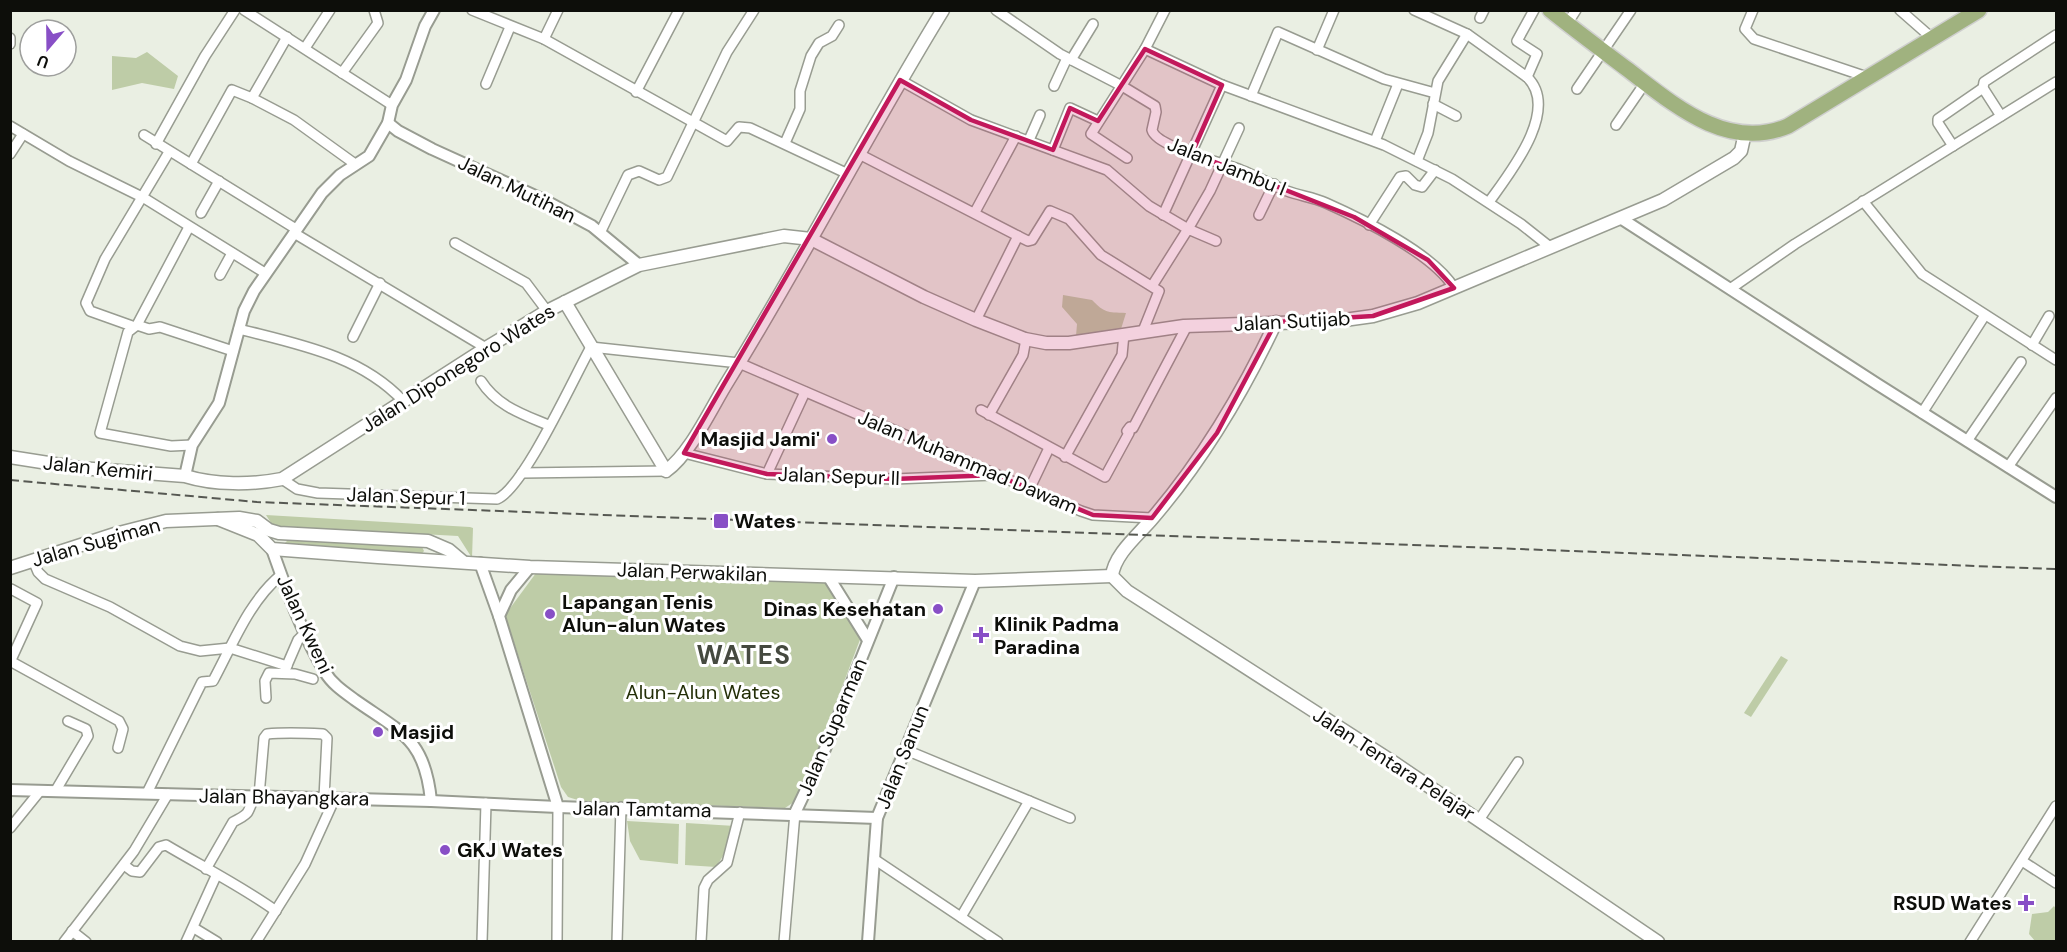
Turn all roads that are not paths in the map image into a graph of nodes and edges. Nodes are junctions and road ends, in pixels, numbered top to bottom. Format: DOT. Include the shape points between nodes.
graph roads {
  1 [pos="235,10"];
  2 [pos="244,10"];
  3 [pos="330,10"];
  4 [pos="374,10"];
  5 [pos="434,10"];
  6 [pos="472,10"];
  7 [pos="558,10"];
  8 [pos="754,10"];
  9 [pos="943,10"];
  10 [pos="996,10"];
  11 [pos="1165,10"];
  12 [pos="1334,10"];
  13 [pos="1414,10"];
  14 [pos="1534,10"];
  15 [pos="1550,10"];
  16 [pos="1576,10"];
  17 [pos="1631,10"];
  18 [pos="1753,10"];
  19 [pos="1900,10"];
  20 [pos="1978,10"];
  21 [pos="675,12"];
  22 [pos="1093,24"];
  23 [pos="1567,24"];
  24 [pos="839,25"];
  25 [pos="510,27"];
  26 [pos="1467,34"];
  27 [pos="2056,35"];
  28 [pos="287,37"];
  29 [pos="10,38"];
  30 [pos="544,39"];
  31 [pos="1933,39"];
  32 [pos="10,44"];
  33 [pos="305,48"];
  34 [pos="1145,49"];
  35 [pos="1317,50"];
  36 [pos="1604,52"];
  37 [pos="1069,59"];
  38 [pos="342,73"];
  39 [pos="1527,77"];
  40 [pos="1870,78"];
  41 [pos="900,80"];
  42 [pos="2056,81"];
  43 [pos="1645,83"];
  44 [pos="486,84"];
  45 [pos="1398,84"];
  46 [pos="1222,85"];
  47 [pos="1054,86"];
  48 [pos="1122,86"];
  49 [pos="1983,88"];
  50 [pos="1577,89"];
  51 [pos="636,92"];
  52 [pos="1435,93"];
  53 [pos="1251,96"];
  54 [pos="252,98"];
  55 [pos="1433,104"];
  56 [pos="392,105"];
  57 [pos="1040,115"];
  58 [pos="1456,116"];
  59 [pos="2001,116"];
  60 [pos="1098,121"];
  61 [pos="388,123"];
  62 [pos="694,123"];
  63 [pos="1617,125"];
  64 [pos="10,126"];
  65 [pos="1239,128"];
  66 [pos="1745,133"];
  67 [pos="23,134"];
  68 [pos="144,135"];
  69 [pos="1016,136"];
  70 [pos="1029,140"];
  71 [pos="1375,141"];
  72 [pos="785,143"];
  73 [pos="156,144"];
  74 [pos="1953,146"];
  75 [pos="1053,150"];
  76 [pos="169,152"];
  77 [pos="10,154"];
  78 [pos="859,154"];
  79 [pos="1192,154"];
  80 [pos="1127,158"];
  81 [pos="1417,161"];
  82 [pos="1222,163"];
  83 [pos="191,164"];
  84 [pos="355,164"];
  85 [pos="1435,170"];
  86 [pos="848,174"];
  87 [pos="219,181"];
  88 [pos="1274,184"];
  89 [pos="144,198"];
  90 [pos="1863,201"];
  91 [pos="1489,202"];
  92 [pos="975,212"];
  93 [pos="201,213"];
  94 [pos="1163,215"];
  95 [pos="1259,215"];
  96 [pos="1622,219"];
  97 [pos="1369,225"];
  98 [pos="189,227"];
  99 [pos="1188,229"];
  100 [pos="295,231"];
  101 [pos="601,231"];
  102 [pos="1018,236"];
  103 [pos="811,239"];
  104 [pos="1216,241"];
  105 [pos="455,243"];
  106 [pos="1550,247"];
  107 [pos="232,253"];
  108 [pos="639,265"];
  109 [pos="265,273"];
  110 [pos="220,275"];
  111 [pos="380,284"];
  112 [pos="1152,286"];
  113 [pos="1454,288"];
  114 [pos="1730,289"];
  115 [pos="565,302"];
  116 [pos="547,311"];
  117 [pos="1985,315"];
  118 [pos="2049,316"];
  119 [pos="976,320"];
  120 [pos="1276,322"];
  121 [pos="135,326"];
  122 [pos="1187,326"];
  123 [pos="239,329"];
  124 [pos="1143,331"];
  125 [pos="1124,334"];
  126 [pos="353,337"];
  127 [pos="1026,339"];
  128 [pos="2032,345"];
  129 [pos="591,347"];
  130 [pos="486,348"];
  131 [pos="233,351"];
  132 [pos="2056,360"];
  133 [pos="2021,362"];
  134 [pos="739,363"];
  135 [pos="481,381"];
  136 [pos="805,392"];
  137 [pos="2056,398"];
  138 [pos="403,401"];
  139 [pos="1922,413"];
  140 [pos="548,424"];
  141 [pos="1966,441"];
  142 [pos="192,445"];
  143 [pos="1049,448"];
  144 [pos="684,453"];
  145 [pos="1065,457"];
  146 [pos="10,458"];
  147 [pos="2008,467"];
  148 [pos="666,471"];
  149 [pos="522,474"];
  150 [pos="767,474"];
  151 [pos="996,475"];
  152 [pos="185,476"];
  153 [pos="282,479"];
  154 [pos="1029,490"];
  155 [pos="2056,494"];
  156 [pos="1152,518"];
  157 [pos="218,519"];
  158 [pos="272,549"];
  159 [pos="33,560"];
  160 [pos="462,561"];
  161 [pos="480,563"];
  162 [pos="530,567"];
  163 [pos="10,568"];
  164 [pos="281,575"];
  165 [pos="828,576"];
  166 [pos="1112,576"];
  167 [pos="894,577"];
  168 [pos="975,581"];
  169 [pos="11,589"];
  170 [pos="499,616"];
  171 [pos="306,632"];
  172 [pos="868,640"];
  173 [pos="230,648"];
  174 [pos="11,660"];
  175 [pos="285,669"];
  176 [pos="313,679"];
  177 [pos="266,698"];
  178 [pos="68,721"];
  179 [pos="118,748"];
  180 [pos="906,750"];
  181 [pos="1518,762"];
  182 [pos="10,790"];
  183 [pos="56,790"];
  184 [pos="40,791"];
  185 [pos="147,794"];
  186 [pos="168,794"];
  187 [pos="257,796"];
  188 [pos="330,798"];
  189 [pos="431,801"];
  190 [pos="1029,801"];
  191 [pos="486,803"];
  192 [pos="2056,806"];
  193 [pos="558,807"];
  194 [pos="621,807"];
  195 [pos="740,812"];
  196 [pos="795,813"];
  197 [pos="877,818"];
  198 [pos="1070,818"];
  199 [pos="1479,820"];
  200 [pos="10,828"];
  201 [pos="874,859"];
  202 [pos="2022,861"];
  203 [pos="124,865"];
  204 [pos="206,869"];
  205 [pos="216,876"];
  206 [pos="2056,883"];
  207 [pos="276,911"];
  208 [pos="961,917"];
  209 [pos="194,928"];
  210 [pos="72,932"];
  211 [pos="64,942"];
  212 [pos="86,942"];
  213 [pos="186,942"];
  214 [pos="217,942"];
  215 [pos="256,942"];
  216 [pos="482,942"];
  217 [pos="557,942"];
  218 [pos="617,942"];
  219 [pos="701,942"];
  220 [pos="784,942"];
  221 [pos="867,942"];
  222 [pos="998,942"];
  223 [pos="1658,942"];
  224 [pos="1970,942"];
  1 -- 73 [label="street"];
  2 -- 28 [label="street"];
  3 -- 33 [label="street"];
  4 -- 38 [label="street" via="378,23"];
  5 -- 56 [label="street"];
  6 -- 25 [label="street"];
  7 -- 30 [label="street"];
  8 -- 62 [label="street" via="727,52"];
  9 -- 41 [label="main road"];
  10 -- 37 [label="street, Jalan Jambu I"];
  11 -- 34 [label="street"];
  12 -- 35 [label="street"];
  13 -- 26 [label="street"];
  14 -- 39 [label="street" via="1517,41 1537,54"];
  15 -- 23 [label="highway"];
  16 -- 23 [label="street"];
  17 -- 36 [label="street"];
  18 -- 40 [label="street" via="1745,29 1754,39"];
  19 -- 31 [label="street"];
  20 -- 31 [label="highway"];
  21 -- 51 [label="street"];
  22 -- 37 [label="street"];
  23 -- 36 [label="highway"];
  24 -- 72 [label="street" via="811,56 800,91 800,109"];
  25 -- 30 [label="street"];
  25 -- 44 [label="street"];
  26 -- 39 [label="street"];
  26 -- 52 [label="street" via="1438,81"];
  27 -- 49 [label="street" via="1985,80"];
  28 -- 33 [label="street"];
  28 -- 54 [label="street"];
  29 -- 32 [label="street"];
  30 -- 51 [label="street"];
  31 -- 40 [label="highway"];
  33 -- 38 [label="street"];
  34 -- 46 [label="street"];
  34 -- 48 [label="street"];
  35 -- 45 [label="street"];
  35 -- 53 [label="street" via="1278,32"];
  36 -- 43 [label="highway"];
  36 -- 50 [label="street"];
  37 -- 47 [label="street"];
  37 -- 48 [label="street, Jalan Jambu I"];
  38 -- 56 [label="street"];
  39 -- 91 [label="street" via="1538,97 1529,138"];
  40 -- 66 [label="highway" via="1788,126 1774,132"];
  41 -- 69 [label="street" via="965,117"];
  41 -- 78 [label="main road"];
  42 -- 59 [label="street"];
  43 -- 63 [label="street"];
  43 -- 66 [label="highway" via="1686,112 1727,131"];
  45 -- 52 [label="street"];
  45 -- 71 [label="street"];
  46 -- 53 [label="street"];
  46 -- 79 [label="street"];
  48 -- 60 [label="street"];
  48 -- 79 [label="street, Jalan Jambu I" via="1155,106 1153,135"];
  49 -- 59 [label="street"];
  49 -- 74 [label="street" via="1938,119"];
  51 -- 62 [label="street"];
  52 -- 55 [label="street"];
  53 -- 71 [label="street"];
  54 -- 83 [label="street" via="232,90"];
  54 -- 84 [label="street" via="294,120"];
  55 -- 58 [label="street"];
  55 -- 81 [label="street" via="1428,133"];
  56 -- 61 [label="street"];
  57 -- 70 [label="street"];
  59 -- 74 [label="street"];
  60 -- 75 [label="street" via="1070,108"];
  60 -- 80 [label="street" via="1092,136"];
  61 -- 84 [label="street" via="369,156"];
  61 -- 101 [label="street, Jalan Mutihan"];
  62 -- 72 [label="street" via="727,141 739,127 745,127"];
  62 -- 101 [label="street" via="665,180 639,171 628,175"];
  64 -- 67 [label="street"];
  65 -- 82 [label="street"];
  66 -- 96 [label="main road, Jalan Sutijab" via="1741,151 1727,163"];
  67 -- 77 [label="street"];
  67 -- 89 [label="street"];
  68 -- 73 [label="street"];
  69 -- 70 [label="street"];
  69 -- 92 [label="street"];
  70 -- 75 [label="street"];
  71 -- 81 [label="street"];
  72 -- 86 [label="street"];
  73 -- 76 [label="street"];
  74 -- 90 [label="street"];
  75 -- 94 [label="street" via="1107,170"];
  76 -- 83 [label="street"];
  76 -- 89 [label="street"];
  78 -- 86 [label="main road"];
  78 -- 92 [label="street"];
  79 -- 82 [label="street, Jalan Jambu I"];
  79 -- 94 [label="street"];
  81 -- 85 [label="street"];
  82 -- 88 [label="street, Jalan Jambu I"];
  82 -- 99 [label="street"];
  83 -- 87 [label="street"];
  84 -- 100 [label="street" via="322,193"];
  85 -- 91 [label="street"];
  85 -- 97 [label="street" via="1422,187 1406,176 1400,177"];
  86 -- 103 [label="main road"];
  87 -- 93 [label="street"];
  87 -- 100 [label="street"];
  88 -- 95 [label="street"];
  88 -- 97 [label="street, Jalan Jambu I" via="1325,202"];
  89 -- 98 [label="street"];
  89 -- 121 [label="street" via="105,259 86,303 90,311"];
  90 -- 114 [label="street"];
  90 -- 117 [label="street" via="1922,274"];
  91 -- 106 [label="street"];
  92 -- 102 [label="street"];
  94 -- 99 [label="street"];
  96 -- 106 [label="main road, Jalan Sutijab"];
  96 -- 114 [label="street"];
  97 -- 113 [label="street, Jalan Jambu I" via="1428,260"];
  98 -- 107 [label="street"];
  98 -- 121 [label="street"];
  99 -- 104 [label="street"];
  99 -- 112 [label="street"];
  100 -- 109 [label="street"];
  100 -- 111 [label="street"];
  101 -- 108 [label="street, Jalan Mutihan"];
  102 -- 112 [label="street" via="1030,241 1050,212 1063,216 1076,225 1101,255"];
  102 -- 119 [label="street"];
  103 -- 108 [label="main road, Jalan Diponegoro Wates" via="784,236"];
  103 -- 119 [label="main road, Jalan Sutijab"];
  103 -- 134 [label="main road"];
  105 -- 116 [label="street" via="526,283"];
  106 -- 113 [label="main road, Jalan Sutijab"];
  107 -- 109 [label="street"];
  107 -- 110 [label="street"];
  108 -- 115 [label="main road, Jalan Diponegoro Wates"];
  109 -- 123 [label="street" via="244,311"];
  111 -- 126 [label="street"];
  111 -- 130 [label="street"];
  112 -- 124 [label="street" via="1159,291"];
  113 -- 120 [label="main road, Jalan Sutijab" via="1373,316"];
  114 -- 139 [label="street"];
  115 -- 116 [label="main road, Jalan Diponegoro Wates"];
  115 -- 129 [label="main road"];
  116 -- 130 [label="main road, Jalan Diponegoro Wates"];
  117 -- 128 [label="street"];
  117 -- 139 [label="street"];
  118 -- 128 [label="street"];
  119 -- 127 [label="main road, Jalan Sutijab"];
  120 -- 122 [label="main road, Jalan Sutijab"];
  120 -- 156 [label="main road" via="1217,433"];
  121 -- 131 [label="street" via="149,330 160,327"];
  121 -- 142 [label="street" via="128,333 100,433 171,446"];
  122 -- 124 [label="main road, Jalan Sutijab"];
  122 -- 145 [label="street" via="1105,477"];
  123 -- 131 [label="street"];
  123 -- 138 [label="street" via="332,354 370,374"];
  124 -- 125 [label="main road, Jalan Sutijab"];
  125 -- 127 [label="main road, Jalan Sutijab" via="1069,343"];
  125 -- 145 [label="street" via="1122,355"];
  127 -- 143 [label="street" via="1023,355 985,413"];
  128 -- 132 [label="street"];
  129 -- 134 [label="street, Jalan Muhammad Dawam"];
  129 -- 140 [label="street, Jalan Sepur 1"];
  129 -- 148 [label="main road"];
  130 -- 138 [label="main road, Jalan Diponegoro Wates"];
  131 -- 142 [label="street" via="219,403"];
  133 -- 141 [label="street"];
  134 -- 136 [label="street, Jalan Muhammad Dawam"];
  134 -- 144 [label="main road"];
  135 -- 140 [label="street" via="504,405"];
  136 -- 150 [label="street"];
  136 -- 151 [label="street, Jalan Muhammad Dawam"];
  137 -- 147 [label="street"];
  138 -- 153 [label="main road, Jalan Diponegoro Wates"];
  139 -- 141 [label="street"];
  140 -- 149 [label="street, Jalan Sepur 1"];
  141 -- 147 [label="street"];
  142 -- 152 [label="street"];
  143 -- 145 [label="street"];
  143 -- 154 [label="street"];
  144 -- 148 [label="main road"];
  144 -- 150 [label="street, Jalan Sepur II"];
  146 -- 152 [label="main road, Jalan Kemiri"];
  147 -- 155 [label="street"];
  148 -- 149 [label="street"];
  149 -- 153 [label="street, Jalan Sepur 1" via="497,499 318,493 297,489"];
  150 -- 151 [label="street, Jalan Sepur II" via="894,479"];
  151 -- 154 [label="street, Jalan Muhammad Dawam"];
  152 -- 153 [label="main road, Jalan Kemiri" via="261,483"];
  154 -- 156 [label="street, Jalan Muhammad Dawam" via="1093,515"];
  156 -- 166 [label="main road" via="1113,567"];
  157 -- 158 [label="main road" via="258,535"];
  157 -- 159 [label="main road, Jalan Sugiman" via="159,522"];
  157 -- 160 [label="main road, Jalan Sugiman" via="257,521 268,530 279,532 428,541"];
  158 -- 160 [label="main road, Jalan Perwakilan"];
  158 -- 164 [label="street, Jalan Kweni"];
  159 -- 163 [label="main road, Jalan Sugiman"];
  159 -- 173 [label="street" via="45,579 110,607 171,642 200,651"];
  160 -- 161 [label="main road, Jalan Perwakilan"];
  161 -- 162 [label="main road, Jalan Perwakilan"];
  161 -- 170 [label="street, Jalan Tamtama"];
  162 -- 165 [label="main road, Jalan Perwakilan"];
  162 -- 170 [label="street" via="511,590"];
  164 -- 171 [label="street, Jalan Kweni"];
  164 -- 173 [label="street" via="265,590"];
  165 -- 167 [label="main road, Jalan Perwakilan"];
  165 -- 172 [label="street, Jalan Suparman"];
  166 -- 168 [label="main road, Jalan Perwakilan"];
  166 -- 199 [label="main road, Jalan Tentara Pelajar" via="1126,591"];
  167 -- 168 [label="main road, Jalan Perwakilan"];
  167 -- 172 [label="street, Jalan Suparman"];
  168 -- 180 [label="street, Jalan Sanun"];
  169 -- 174 [label="street" via="37,603"];
  170 -- 193 [label="street, Jalan Tamtama"];
  171 -- 175 [label="street" via="298,640"];
  171 -- 189 [label="street, Jalan Kweni" via="332,682 417,748 426,765"];
  172 -- 196 [label="street, Jalan Suparman"];
  173 -- 175 [label="street"];
  173 -- 185 [label="street" via="213,681 202,682"];
  174 -- 179 [label="street" via="118,721 123,729"];
  175 -- 176 [label="street"];
  175 -- 177 [label="street" via="267,674"];
  178 -- 183 [label="street" via="86,729 88,736"];
  180 -- 190 [label="street"];
  180 -- 197 [label="street, Jalan Sanun"];
  181 -- 199 [label="street"];
  182 -- 184 [label="street, Jalan Bhayangkara"];
  183 -- 184 [label="street, Jalan Bhayangkara"];
  183 -- 185 [label="street, Jalan Bhayangkara"];
  184 -- 200 [label="street"];
  185 -- 186 [label="street, Jalan Bhayangkara"];
  186 -- 187 [label="street, Jalan Bhayangkara"];
  186 -- 203 [label="street"];
  187 -- 188 [label="street, Jalan Bhayangkara"];
  187 -- 188 [label="street" via="264,738 267,734 304,733 323,734 327,738"];
  187 -- 204 [label="street" via="248,814 233,822"];
  188 -- 189 [label="street, Jalan Bhayangkara"];
  188 -- 207 [label="street" via="312,849"];
  189 -- 191 [label="street, Jalan Bhayangkara"];
  190 -- 198 [label="street"];
  190 -- 208 [label="street"];
  191 -- 193 [label="street, Jalan Bhayangkara"];
  191 -- 216 [label="street"];
  192 -- 202 [label="street"];
  193 -- 194 [label="street, Jalan Tamtama"];
  193 -- 217 [label="street"];
  194 -- 195 [label="street, Jalan Tamtama"];
  194 -- 218 [label="street"];
  195 -- 196 [label="street, Jalan Tamtama"];
  195 -- 219 [label="street" via="727,863 704,888"];
  196 -- 197 [label="street, Jalan Tamtama"];
  196 -- 220 [label="street"];
  197 -- 201 [label="street, Jalan Sanun"];
  199 -- 223 [label="main road, Jalan Tentara Pelajar"];
  201 -- 208 [label="street"];
  201 -- 221 [label="street, Jalan Sanun"];
  202 -- 206 [label="street"];
  202 -- 224 [label="street"];
  203 -- 204 [label="street" via="140,872 166,844"];
  203 -- 210 [label="street"];
  204 -- 205 [label="street"];
  205 -- 207 [label="street" via="249,891"];
  205 -- 209 [label="street"];
  207 -- 215 [label="street"];
  208 -- 222 [label="street"];
  209 -- 213 [label="street"];
  209 -- 214 [label="street"];
  210 -- 211 [label="street"];
  210 -- 212 [label="street"];
}
